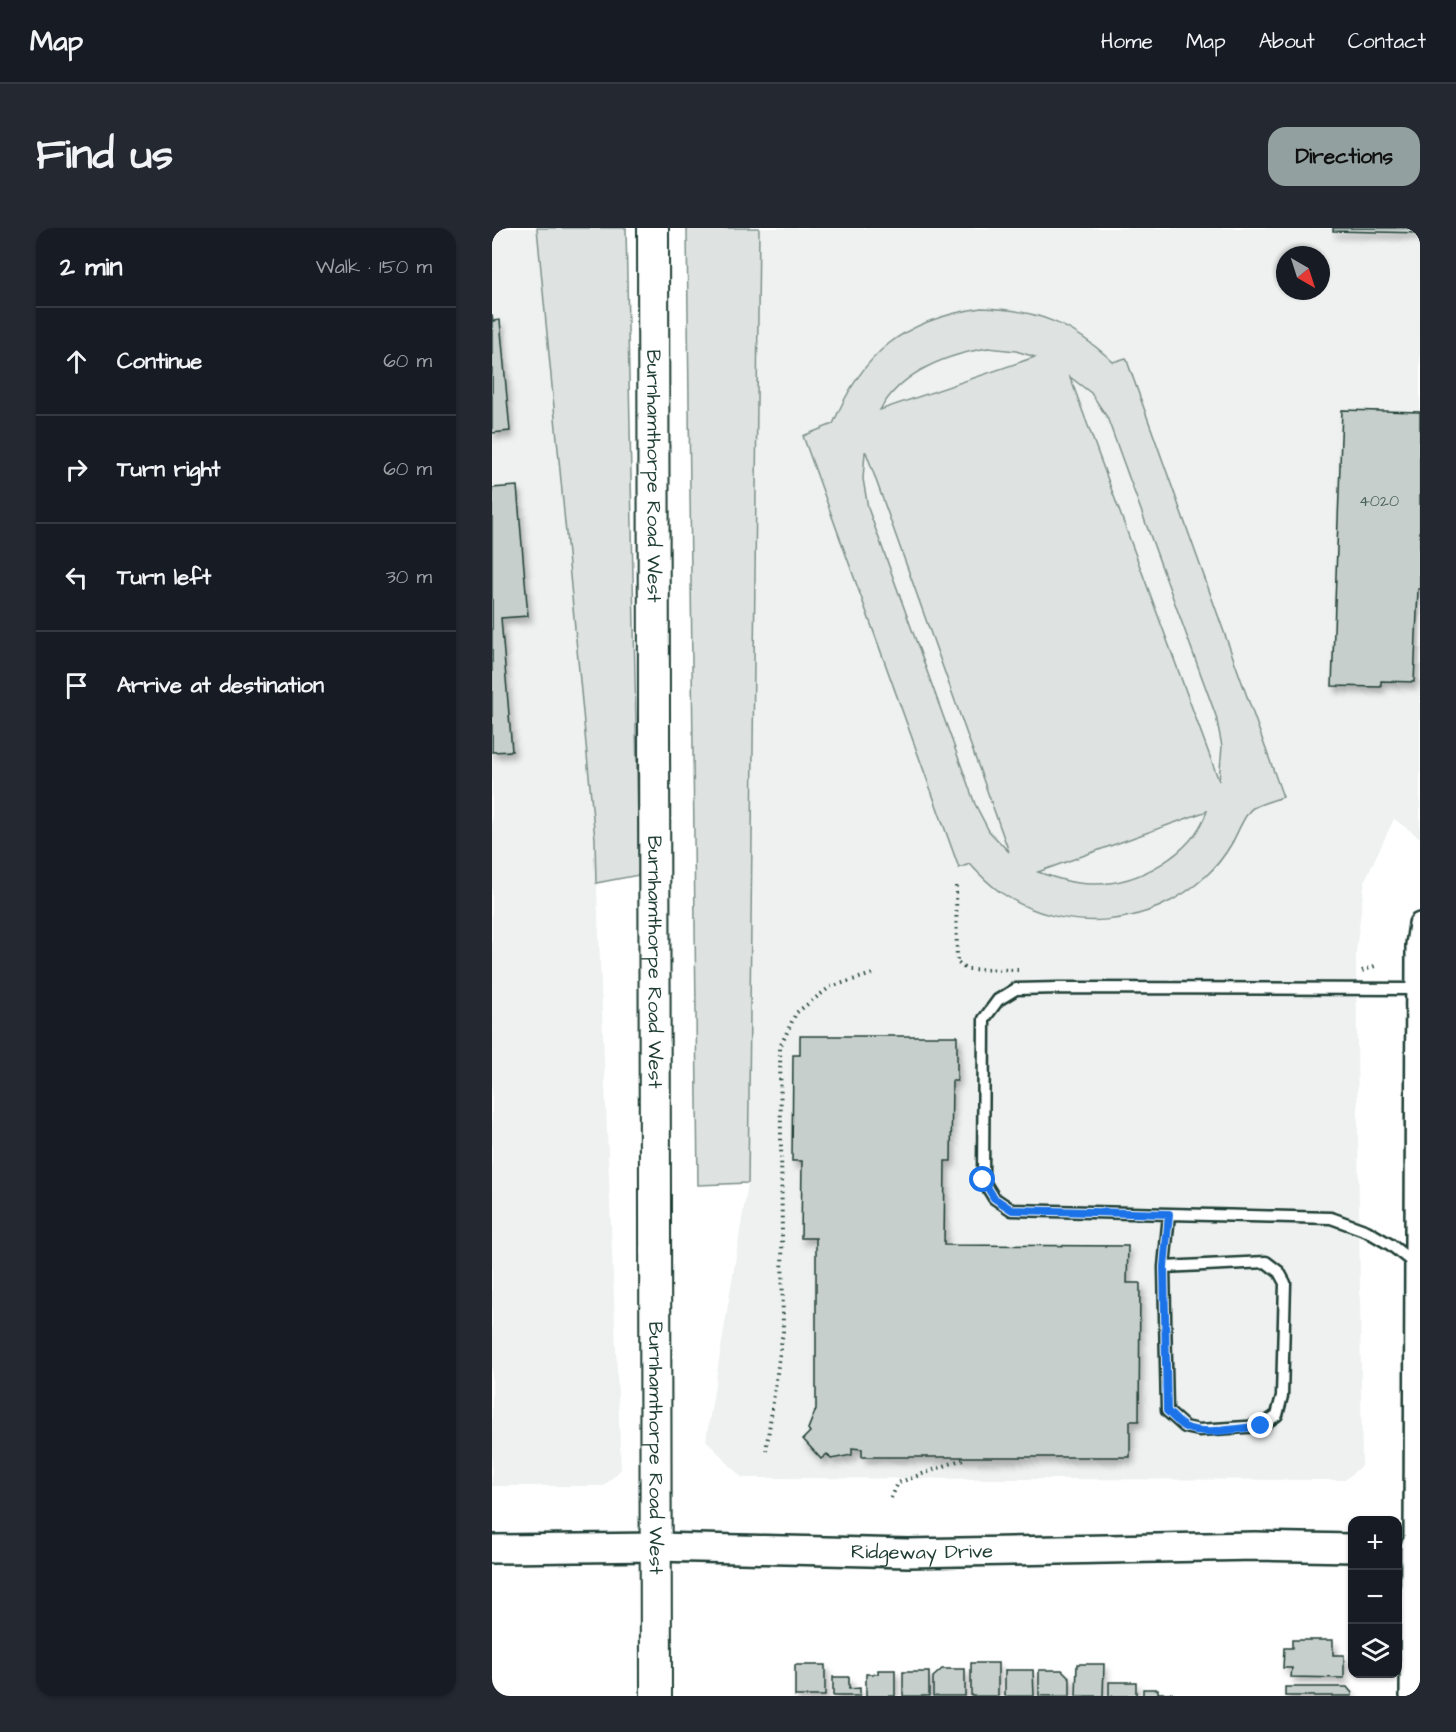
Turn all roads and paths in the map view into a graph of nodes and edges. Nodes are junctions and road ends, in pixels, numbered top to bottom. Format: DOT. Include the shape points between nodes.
graph roads {
  1 [pos="653,228"];
  2 [pos="956,886"];
  3 [pos="1420,924"];
  4 [pos="1375,966"];
  5 [pos="1022,970"];
  6 [pos="1361,971"];
  7 [pos="872,974"];
  8 [pos="1417,989"];
  9 [pos="1169,1214"];
  10 [pos="1416,1265"];
  11 [pos="1164,1267"];
  12 [pos="766,1451"];
  13 [pos="963,1459"];
  14 [pos="891,1498"];
  15 [pos="656,1547"];
  16 [pos="1411,1547"];
  17 [pos="1348,1548"];
  18 [pos="492,1550"];
  19 [pos="656,1696"];
  20 [pos="1414,1696"];
  1 -- 15 [label="main road, Burnhamthorpe Road West"];
  2 -- 5 [label="path" via="957,962 966,969"];
  3 -- 8 [label="street"];
  4 -- 6 [label="path"];
  7 -- 12 [label="path" via="830,987 796,1013 780,1047 783,1331"];
  8 -- 9 [label="lane" via="1059,988 1016,990 998,1000 984,1019 983,1180 994,1198 1012,1210"];
  8 -- 10 [label="street"];
  9 -- 10 [label="lane" via="1330,1218 1367,1231"];
  9 -- 11 [label="lane"];
  10 -- 16 [label="street"];
  11 -- 11 [label="lane" via="1167,1411 1185,1427 1199,1430 1261,1426 1277,1415 1282,1396 1285,1283 1279,1272 1266,1262"];
  13 -- 14 [label="path" via="898,1483"];
  15 -- 17 [label="street, Ridgeway Drive" via="908,1553"];
  15 -- 18 [label="street, Ridgeway Drive"];
  15 -- 19 [label="main road, Burnhamthorpe Road West"];
  16 -- 20 [label="street"];
}
